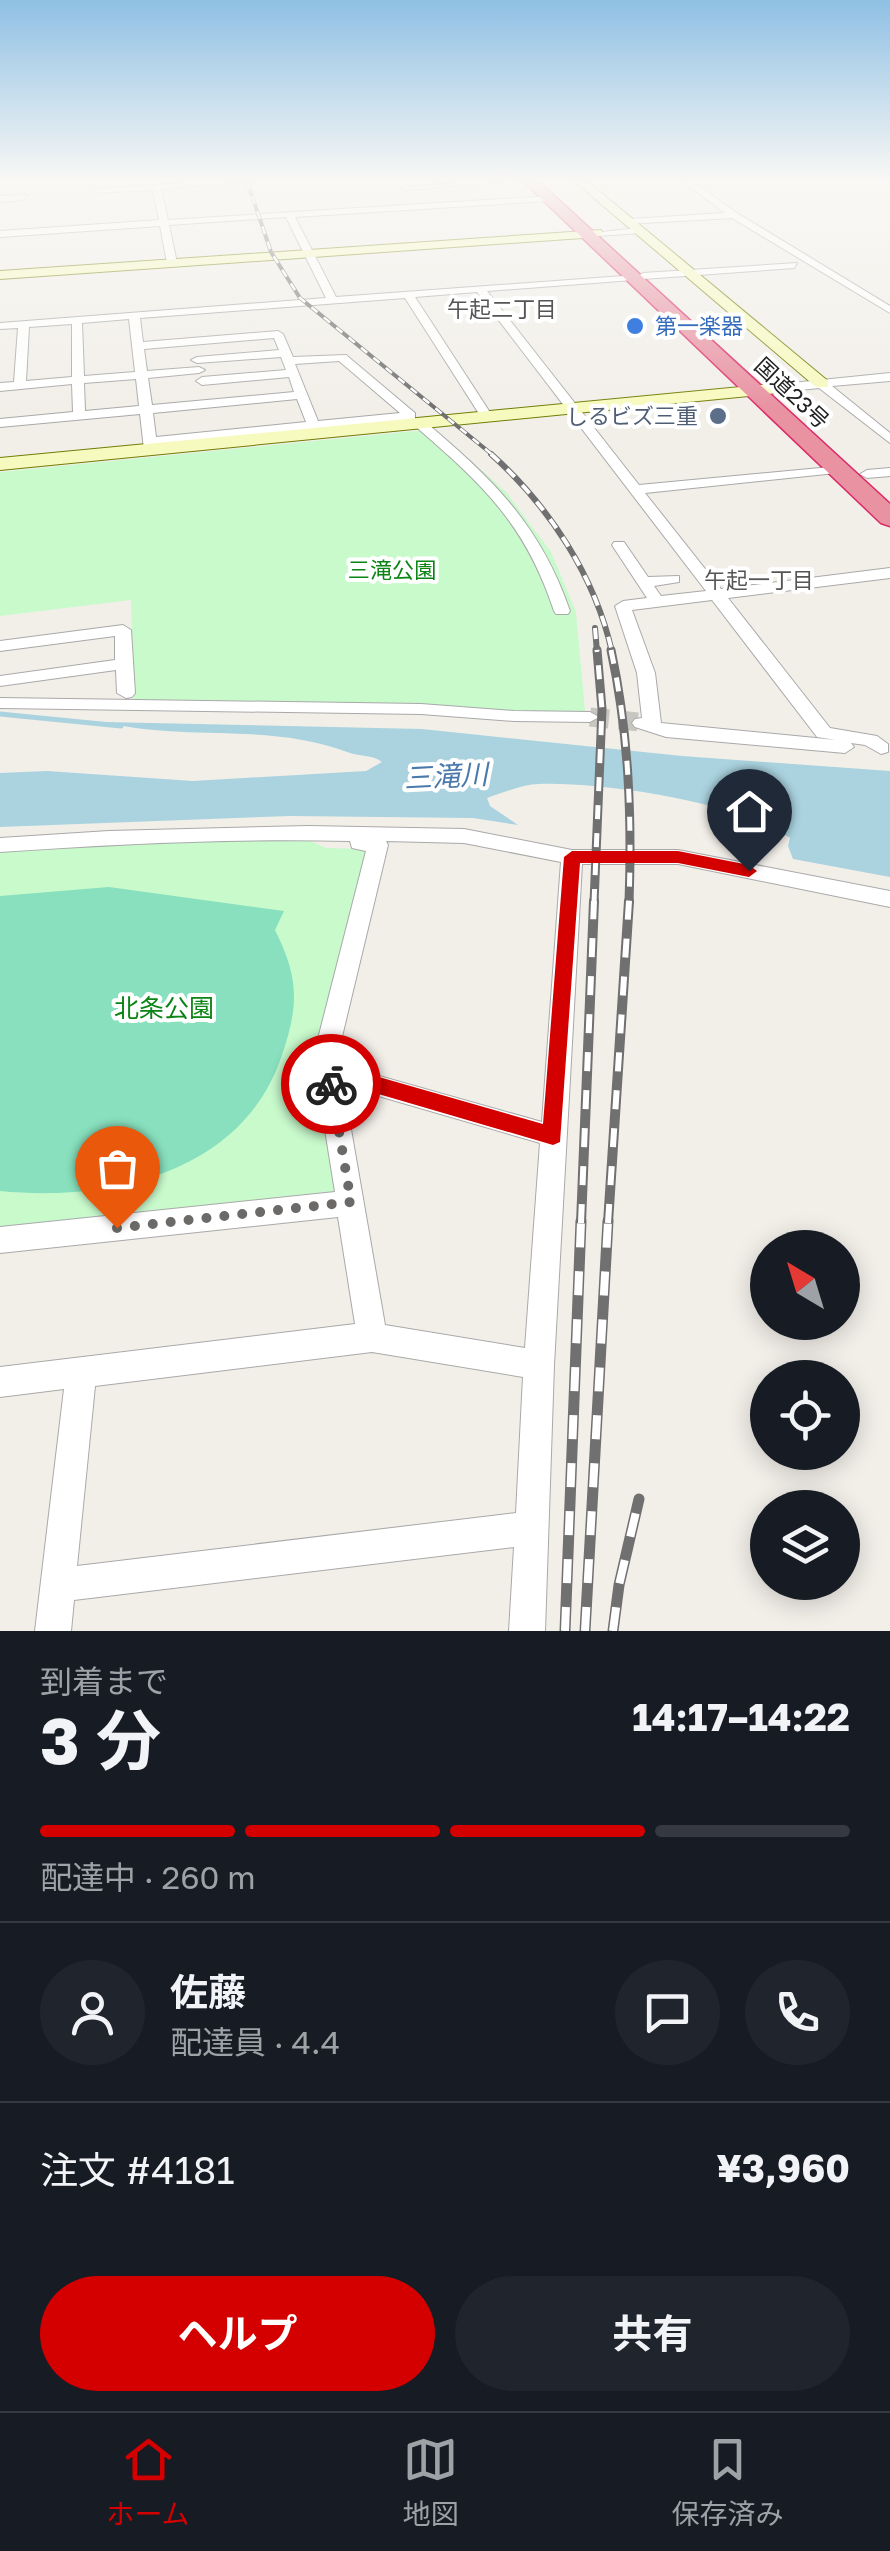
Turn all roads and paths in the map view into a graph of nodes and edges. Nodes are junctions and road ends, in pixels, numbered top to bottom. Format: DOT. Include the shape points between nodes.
graph roads {
  1 [pos="171,257"];
  2 [pos="262,257"];
  3 [pos="311,257"];
  4 [pos="617,257"];
  5 [pos="670,257"];
  6 [pos="803,257"];
  7 [pos="172,263"];
  8 [pos="794,265"];
  9 [pos="688,273"];
  10 [pos="0,275"];
  11 [pos="638,276"];
  12 [pos="480,288"];
  13 [pos="408,294"];
  14 [pos="332,300"];
  15 [pos="231,308"];
  16 [pos="890,310"];
  17 [pos="181,312"];
  18 [pos="134,316"];
  19 [pos="77,320"];
  20 [pos="24,324"];
  21 [pos="0,326"];
  22 [pos="240,337"];
  23 [pos="190,342"];
  24 [pos="138,346"];
  25 [pos="289,362"];
  26 [pos="199,370"];
  27 [pos="142,375"];
  28 [pos="890,377"];
  29 [pos="78,380"];
  30 [pos="822,384"];
  31 [pos="20,386"];
  32 [pos="0,387"];
  33 [pos="762,390"];
  34 [pos="301,395"];
  35 [pos="208,404"];
  36 [pos="572,408"];
  37 [pos="146,410"];
  38 [pos="79,416"];
  39 [pos="487,417"];
  40 [pos="0,423"];
  41 [pos="418,423"];
  42 [pos="314,429"];
  43 [pos="890,439"];
  44 [pos="151,445"];
  45 [pos="0,464"];
  46 [pos="836,469"];
  47 [pos="890,472"];
  48 [pos="867,474"];
  49 [pos="636,490"];
  50 [pos="890,495"];
  51 [pos="890,518"];
  52 [pos="618,545"];
  53 [pos="890,573"];
  54 [pos="673,578"];
  55 [pos="644,582"];
  56 [pos="719,594"];
  57 [pos="658,602"];
  58 [pos="562,612"];
  59 [pos="0,646"];
  60 [pos="124,664"];
  61 [pos="0,681"];
  62 [pos="126,692"];
  63 [pos="0,703"];
  64 [pos="590,717"];
  65 [pos="886,748"];
  66 [pos="308,833"];
  67 [pos="0,846"];
  68 [pos="572,857"];
  69 [pos="890,899"];
  70 [pos="330,1081"];
  71 [pos="553,1136"];
  72 [pos="351,1202"];
  73 [pos="0,1240"];
  74 [pos="372,1337"];
  75 [pos="538,1365"];
  76 [pos="81,1372"];
  77 [pos="0,1382"];
  78 [pos="531,1528"];
  79 [pos="58,1584"];
  80 [pos="53,1631"];
  81 [pos="527,1631"];
  1 -- 7 [label="street"];
  2 -- 7 [label="street"];
  3 -- 14 [label="street"];
  4 -- 11 [label="highway, 国道23号"];
  5 -- 9 [label="street"];
  6 -- 16 [label="street"];
  7 -- 10 [label="street"];
  8 -- 9 [label="street"];
  9 -- 11 [label="street"];
  9 -- 30 [label="street"];
  11 -- 12 [label="street"];
  11 -- 33 [label="highway, 国道23号"];
  12 -- 13 [label="street"];
  12 -- 36 [label="street"];
  13 -- 14 [label="street"];
  13 -- 39 [label="street"];
  14 -- 15 [label="street"];
  15 -- 17 [label="street"];
  15 -- 22 [label="street"];
  17 -- 18 [label="street"];
  17 -- 23 [label="street"];
  18 -- 19 [label="street"];
  18 -- 24 [label="street"];
  19 -- 20 [label="street"];
  19 -- 29 [label="street"];
  20 -- 21 [label="street"];
  20 -- 31 [label="street"];
  22 -- 23 [label="street"];
  22 -- 25 [label="street" via="278,334"];
  23 -- 24 [label="street"];
  23 -- 26 [label="street"];
  24 -- 27 [label="street"];
  25 -- 26 [label="street"];
  25 -- 26 [label="street"];
  25 -- 34 [label="street"];
  25 -- 42 [label="street" via="342,357 411,416"];
  26 -- 27 [label="street"];
  26 -- 35 [label="street"];
  27 -- 29 [label="street"];
  27 -- 37 [label="street"];
  28 -- 30 [label="street"];
  29 -- 31 [label="street"];
  29 -- 38 [label="street"];
  30 -- 33 [label="street"];
  30 -- 43 [label="street"];
  31 -- 32 [label="street"];
  33 -- 36 [label="street"];
  33 -- 46 [label="highway, 国道23号"];
  33 -- 48 [label="highway, 国道23号"];
  34 -- 35 [label="street"];
  34 -- 42 [label="street"];
  35 -- 37 [label="street"];
  36 -- 39 [label="street"];
  36 -- 49 [label="street"];
  37 -- 38 [label="street"];
  37 -- 44 [label="street"];
  38 -- 40 [label="street"];
  39 -- 41 [label="street"];
  41 -- 42 [label="street"];
  41 -- 58 [label="street" via="519,517 548,566"];
  42 -- 44 [label="street"];
  44 -- 45 [label="street"];
  46 -- 49 [label="street"];
  46 -- 51 [label="highway, 国道23号"];
  47 -- 48 [label="street"];
  48 -- 50 [label="highway, 国道23号"];
  49 -- 56 [label="street"];
  52 -- 55 [label="street"];
  53 -- 56 [label="street"];
  54 -- 55 [label="street"];
  55 -- 57 [label="street"];
  56 -- 57 [label="street"];
  56 -- 65 [label="street" via="824,733"];
  57 -- 65 [label="street" via="623,606 646,673 646,724 666,732"];
  59 -- 60 [label="street" via="122,630"];
  60 -- 61 [label="street"];
  60 -- 62 [label="street"];
  63 -- 64 [label="street"];
  66 -- 67 [label="street"];
  66 -- 68 [label="street" via="464,836"];
  66 -- 70 [label="street" via="378,845 321,1074"];
  68 -- 69 [label="street" via="678,857"];
  68 -- 71 [label="street"];
  70 -- 71 [label="street" via="351,1078"];
  70 -- 72 [label="street"];
  71 -- 75 [label="street"];
  72 -- 73 [label="street"];
  72 -- 74 [label="street"];
  74 -- 75 [label="street"];
  74 -- 76 [label="street"];
  75 -- 78 [label="street"];
  76 -- 77 [label="street"];
  76 -- 79 [label="street"];
  78 -- 79 [label="street"];
  78 -- 81 [label="street"];
  79 -- 80 [label="street"];
}
